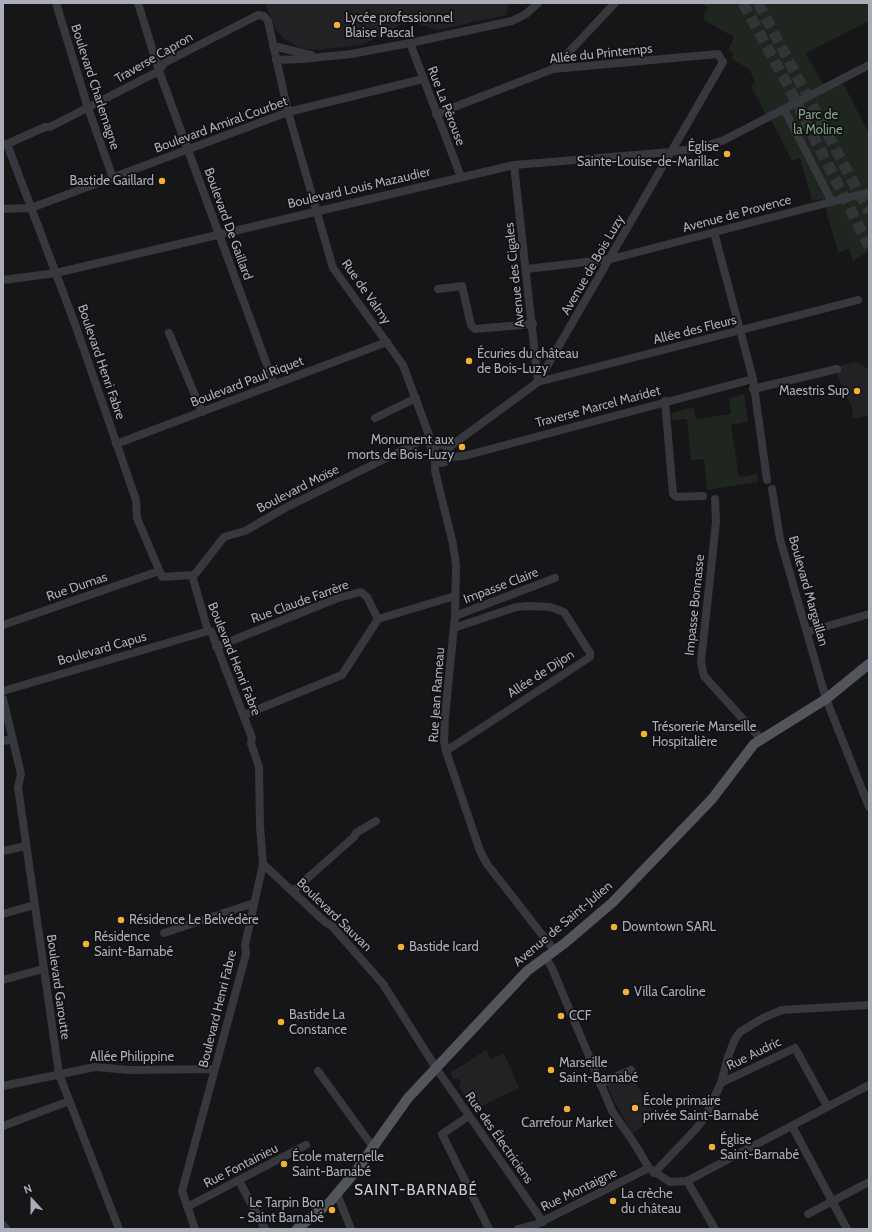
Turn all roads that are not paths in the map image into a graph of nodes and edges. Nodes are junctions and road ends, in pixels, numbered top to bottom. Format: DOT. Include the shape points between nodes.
graph roads {
  1 [pos="56,3"];
  2 [pos="138,3"];
  3 [pos="538,3"];
  4 [pos="615,3"];
  5 [pos="410,43"];
  6 [pos="273,46"];
  7 [pos="317,56"];
  8 [pos="276,60"];
  9 [pos="723,62"];
  10 [pos="869,65"];
  11 [pos="553,69"];
  12 [pos="159,71"];
  13 [pos="423,79"];
  14 [pos="88,108"];
  15 [pos="784,109"];
  16 [pos="288,112"];
  17 [pos="436,114"];
  18 [pos="5,144"];
  19 [pos="187,150"];
  20 [pos="671,152"];
  21 [pos="514,165"];
  22 [pos="461,177"];
  23 [pos="112,178"];
  24 [pos="869,192"];
  25 [pos="832,202"];
  26 [pos="31,208"];
  27 [pos="3,209"];
  28 [pos="316,211"];
  29 [pos="714,232"];
  30 [pos="219,234"];
  31 [pos="611,259"];
  32 [pos="527,269"];
  33 [pos="56,273"];
  34 [pos="3,280"];
  35 [pos="438,289"];
  36 [pos="858,300"];
  37 [pos="529,325"];
  38 [pos="739,331"];
  39 [pos="168,333"];
  40 [pos="387,342"];
  41 [pos="837,369"];
  42 [pos="753,379"];
  43 [pos="538,382"];
  44 [pos="274,384"];
  45 [pos="753,390"];
  46 [pos="416,398"];
  47 [pos="666,401"];
  48 [pos="202,412"];
  49 [pos="375,418"];
  50 [pos="429,440"];
  51 [pos="116,444"];
  52 [pos="448,448"];
  53 [pos="432,451"];
  54 [pos="450,457"];
  55 [pos="435,462"];
  56 [pos="767,480"];
  57 [pos="772,489"];
  58 [pos="703,496"];
  59 [pos="715,499"];
  60 [pos="159,571"];
  61 [pos="192,575"];
  62 [pos="555,578"];
  63 [pos="455,596"];
  64 [pos="869,614"];
  65 [pos="455,616"];
  66 [pos="378,619"];
  67 [pos="3,625"];
  68 [pos="454,628"];
  69 [pos="208,631"];
  70 [pos="807,632"];
  71 [pos="216,646"];
  72 [pos="869,664"];
  73 [pos="3,690"];
  74 [pos="3,699"];
  75 [pos="826,699"];
  76 [pos="244,715"];
  77 [pos="13,739"];
  78 [pos="761,739"];
  79 [pos="3,741"];
  80 [pos="446,751"];
  81 [pos="869,807"];
  82 [pos="376,821"];
  83 [pos="26,846"];
  84 [pos="3,851"];
  85 [pos="263,864"];
  86 [pos="293,891"];
  87 [pos="254,903"];
  88 [pos="34,905"];
  89 [pos="3,914"];
  90 [pos="164,933"];
  91 [pos="549,953"];
  92 [pos="43,969"];
  93 [pos="3,980"];
  94 [pos="869,1005"];
  95 [pos="436,1068"];
  96 [pos="215,1069"];
  97 [pos="631,1070"];
  98 [pos="318,1071"];
  99 [pos="59,1074"];
  100 [pos="721,1083"];
  101 [pos="600,1084"];
  102 [pos="869,1085"];
  103 [pos="3,1086"];
  104 [pos="69,1101"];
  105 [pos="827,1106"];
  106 [pos="469,1116"];
  107 [pos="3,1126"];
  108 [pos="792,1126"];
  109 [pos="306,1146"];
  110 [pos="373,1147"];
  111 [pos="651,1170"];
  112 [pos="239,1181"];
  113 [pos="687,1181"];
  114 [pos="869,1182"];
  115 [pos="337,1194"];
  116 [pos="832,1201"];
  117 [pos="187,1207"];
  118 [pos="808,1214"];
  119 [pos="3,1225"];
  120 [pos="540,1225"];
  121 [pos="6,1229"];
  122 [pos="119,1229"];
  123 [pos="195,1229"];
  124 [pos="265,1229"];
  125 [pos="297,1229"];
  126 [pos="352,1229"];
  127 [pos="489,1229"];
  128 [pos="518,1229"];
  129 [pos="715,1229"];
  130 [pos="847,1229"];
  1 -- 14 [label="street, Boulevard Charlemagne"];
  2 -- 12 [label="street, Boulevard De Gaillard"];
  3 -- 5 [label="street" via="526,14 512,21"];
  4 -- 11 [label="street"];
  5 -- 7 [label="street" via="351,54"];
  5 -- 13 [label="street, Rue La Pérouse"];
  6 -- 7 [label="street" via="290,52"];
  6 -- 8 [label="street, Rue de Valmy"];
  6 -- 12 [label="street, Traverse Capron" via="268,21 264,16 258,15 164,62"];
  7 -- 8 [label="street" via="302,60"];
  8 -- 16 [label="street, Rue de Valmy"];
  9 -- 11 [label="street, Allée du Printemps" via="718,54"];
  9 -- 20 [label="street, Avenue de Bois Luzy"];
  10 -- 15 [label="street, Boulevard Louis Mazaudier"];
  11 -- 17 [label="street, Allée du Printemps"];
  12 -- 14 [label="street, Traverse Capron"];
  12 -- 19 [label="street, Boulevard De Gaillard"];
  13 -- 16 [label="street, Boulevard Amiral Courbet"];
  13 -- 17 [label="street, Rue La Pérouse"];
  14 -- 18 [label="street, Traverse Capron" via="50,127"];
  14 -- 23 [label="street, Boulevard Charlemagne"];
  15 -- 20 [label="street, Boulevard Louis Mazaudier" via="724,140 700,148"];
  15 -- 25 [label="street"];
  16 -- 19 [label="street, Boulevard Amiral Courbet"];
  16 -- 28 [label="street, Rue de Valmy"];
  17 -- 22 [label="street, Rue La Pérouse"];
  18 -- 26 [label="street, Boulevard Henri Fabre"];
  19 -- 23 [label="street, Boulevard Amiral Courbet"];
  19 -- 30 [label="street, Boulevard De Gaillard"];
  20 -- 21 [label="street, Boulevard Louis Mazaudier"];
  20 -- 31 [label="street, Avenue de Bois Luzy"];
  21 -- 22 [label="street, Boulevard Louis Mazaudier"];
  21 -- 32 [label="street, Avenue des Cigales"];
  22 -- 28 [label="street, Boulevard Louis Mazaudier"];
  23 -- 26 [label="street, Boulevard Amiral Courbet"];
  24 -- 25 [label="street, Avenue de Provence"];
  25 -- 29 [label="street, Avenue de Provence"];
  26 -- 27 [label="street, Boulevard Amiral Courbet"];
  26 -- 33 [label="street, Boulevard Henri Fabre"];
  28 -- 30 [label="street, Boulevard Louis Mazaudier"];
  28 -- 40 [label="street, Rue de Valmy" via="333,268"];
  29 -- 31 [label="street, Avenue de Provence"];
  29 -- 38 [label="street"];
  30 -- 33 [label="street, Boulevard Louis Mazaudier"];
  30 -- 44 [label="street, Boulevard De Gaillard"];
  31 -- 32 [label="street, Avenue de Provence"];
  31 -- 43 [label="street, Avenue de Bois Luzy"];
  32 -- 37 [label="street, Avenue des Cigales"];
  33 -- 34 [label="street, Boulevard Louis Mazaudier"];
  33 -- 51 [label="street, Boulevard Henri Fabre"];
  35 -- 37 [label="street" via="462,286 471,325 475,329"];
  36 -- 38 [label="street, Allée des Fleurs"];
  37 -- 43 [label="street, Avenue des Cigales"];
  38 -- 42 [label="street"];
  38 -- 43 [label="street, Allée des Fleurs"];
  39 -- 48 [label="street"];
  40 -- 44 [label="street, Boulevard Paul Riquet"];
  40 -- 46 [label="street" via="403,365"];
  41 -- 45 [label="street"];
  42 -- 45 [label="street"];
  42 -- 47 [label="street, Traverse Marcel Maridet"];
  43 -- 52 [label="street, Avenue de Bois Luzy"];
  44 -- 48 [label="street, Boulevard Paul Riquet"];
  45 -- 56 [label="street"];
  46 -- 49 [label="street"];
  46 -- 50 [label="street"];
  47 -- 54 [label="street, Traverse Marcel Maridet" via="471,454"];
  47 -- 58 [label="street" via="673,494 677,497"];
  48 -- 51 [label="street, Boulevard Paul Riquet"];
  50 -- 53 [label="street"];
  50 -- 61 [label="street, Boulevard Moïse" via="423,440 285,508 245,531 224,537"];
  51 -- 60 [label="street, Boulevard Henri Fabre" via="136,500 137,518"];
  52 -- 53 [label="street" via="439,445"];
  52 -- 54 [label="street"];
  53 -- 55 [label="street" via="432,459"];
  54 -- 55 [label="street" via="444,463"];
  55 -- 63 [label="street, Rue Jean Rameau" via="438,487 453,544 456,565"];
  57 -- 70 [label="street, Boulevard Margaillan" via="780,540"];
  59 -- 78 [label="street, Impasse Bonnasse" via="716,522 701,662 704,676"];
  60 -- 61 [label="street" via="162,577"];
  60 -- 67 [label="street, Rue Dumas"];
  61 -- 69 [label="street, Boulevard Henri Fabre"];
  62 -- 65 [label="street, Impasse Claire"];
  63 -- 65 [label="street, Rue Jean Rameau"];
  63 -- 66 [label="street"];
  64 -- 70 [label="street"];
  65 -- 68 [label="street, Rue Jean Rameau"];
  66 -- 71 [label="street, Rue Claude Farrère" via="367,597 361,592 338,598"];
  66 -- 76 [label="street" via="342,675"];
  68 -- 80 [label="street, Rue Jean Rameau" via="445,717"];
  68 -- 80 [label="street, Allée de Dijon" via="516,607 550,607 564,612 590,653 590,657"];
  69 -- 71 [label="street, Boulevard Henri Fabre"];
  69 -- 73 [label="street, Boulevard Capus"];
  70 -- 75 [label="street, Boulevard Margaillan"];
  71 -- 76 [label="street, Boulevard Henri Fabre"];
  72 -- 75 [label="main road, Avenue de Saint-Julien"];
  74 -- 77 [label="street, Boulevard Garoutte"];
  75 -- 78 [label="main road, Avenue de Saint-Julien"];
  75 -- 81 [label="street, Boulevard Margaillan"];
  76 -- 85 [label="street, Boulevard Henri Fabre" via="259,767"];
  77 -- 79 [label="street"];
  77 -- 83 [label="street, Boulevard Garoutte" via="21,774 18,786"];
  78 -- 91 [label="main road, Avenue de Saint-Julien" via="754,744 712,799 616,898 588,924"];
  80 -- 91 [label="street, Rue Jean Rameau" via="480,851"];
  82 -- 86 [label="street" via="356,833"];
  83 -- 84 [label="street"];
  83 -- 88 [label="street, Boulevard Garoutte"];
  85 -- 86 [label="street, Boulevard Sauvan"];
  85 -- 87 [label="street, Boulevard Henri Fabre"];
  86 -- 95 [label="street, Boulevard Sauvan" via="332,926 370,969 401,1011"];
  87 -- 90 [label="street"];
  87 -- 96 [label="street, Boulevard Henri Fabre" via="245,945 246,954"];
  88 -- 89 [label="street"];
  88 -- 92 [label="street, Boulevard Garoutte"];
  91 -- 95 [label="main road, Avenue de Saint-Julien" via="527,971"];
  91 -- 101 [label="street, Rue Jean Rameau" via="552,968"];
  92 -- 93 [label="street"];
  92 -- 99 [label="street, Boulevard Garoutte"];
  94 -- 100 [label="street" via="782,1010 757,1022 740,1032 734,1039"];
  95 -- 106 [label="street, Rue des Électriciens"];
  95 -- 110 [label="main road, Avenue de Saint-Julien" via="408,1098"];
  96 -- 99 [label="street, Allée Philippine" via="130,1070 95,1067"];
  96 -- 117 [label="street, Boulevard Henri Fabre" via="182,1191"];
  97 -- 101 [label="street"];
  98 -- 110 [label="street"];
  99 -- 103 [label="street, Allée Philippine"];
  99 -- 104 [label="street, Boulevard Garoutte"];
  100 -- 105 [label="street, Rue Audric" via="795,1048"];
  100 -- 111 [label="street, Rue Audric" via="705,1117 695,1130"];
  101 -- 111 [label="street, Rue Jean Rameau" via="612,1111"];
  102 -- 105 [label="street"];
  104 -- 107 [label="street"];
  104 -- 122 [label="street, Boulevard Garoutte"];
  105 -- 108 [label="street"];
  106 -- 120 [label="street, Rue des Électriciens"];
  106 -- 127 [label="street" via="442,1134"];
  108 -- 113 [label="street"];
  108 -- 116 [label="street"];
  109 -- 112 [label="street, Rue Fontainieu"];
  110 -- 115 [label="main road, Avenue de Saint-Julien"];
  111 -- 113 [label="street" via="670,1182"];
  111 -- 120 [label="street, Rue Montaigne"];
  112 -- 117 [label="street, Rue Fontainieu"];
  112 -- 124 [label="street"];
  113 -- 129 [label="street"];
  114 -- 116 [label="street"];
  115 -- 125 [label="main road, Avenue de Saint-Julien"];
  115 -- 126 [label="street"];
  116 -- 118 [label="street"];
  116 -- 130 [label="street"];
  117 -- 123 [label="street, Boulevard Henri Fabre"];
  119 -- 121 [label="street"];
  120 -- 128 [label="street, Rue Montaigne"];
}
